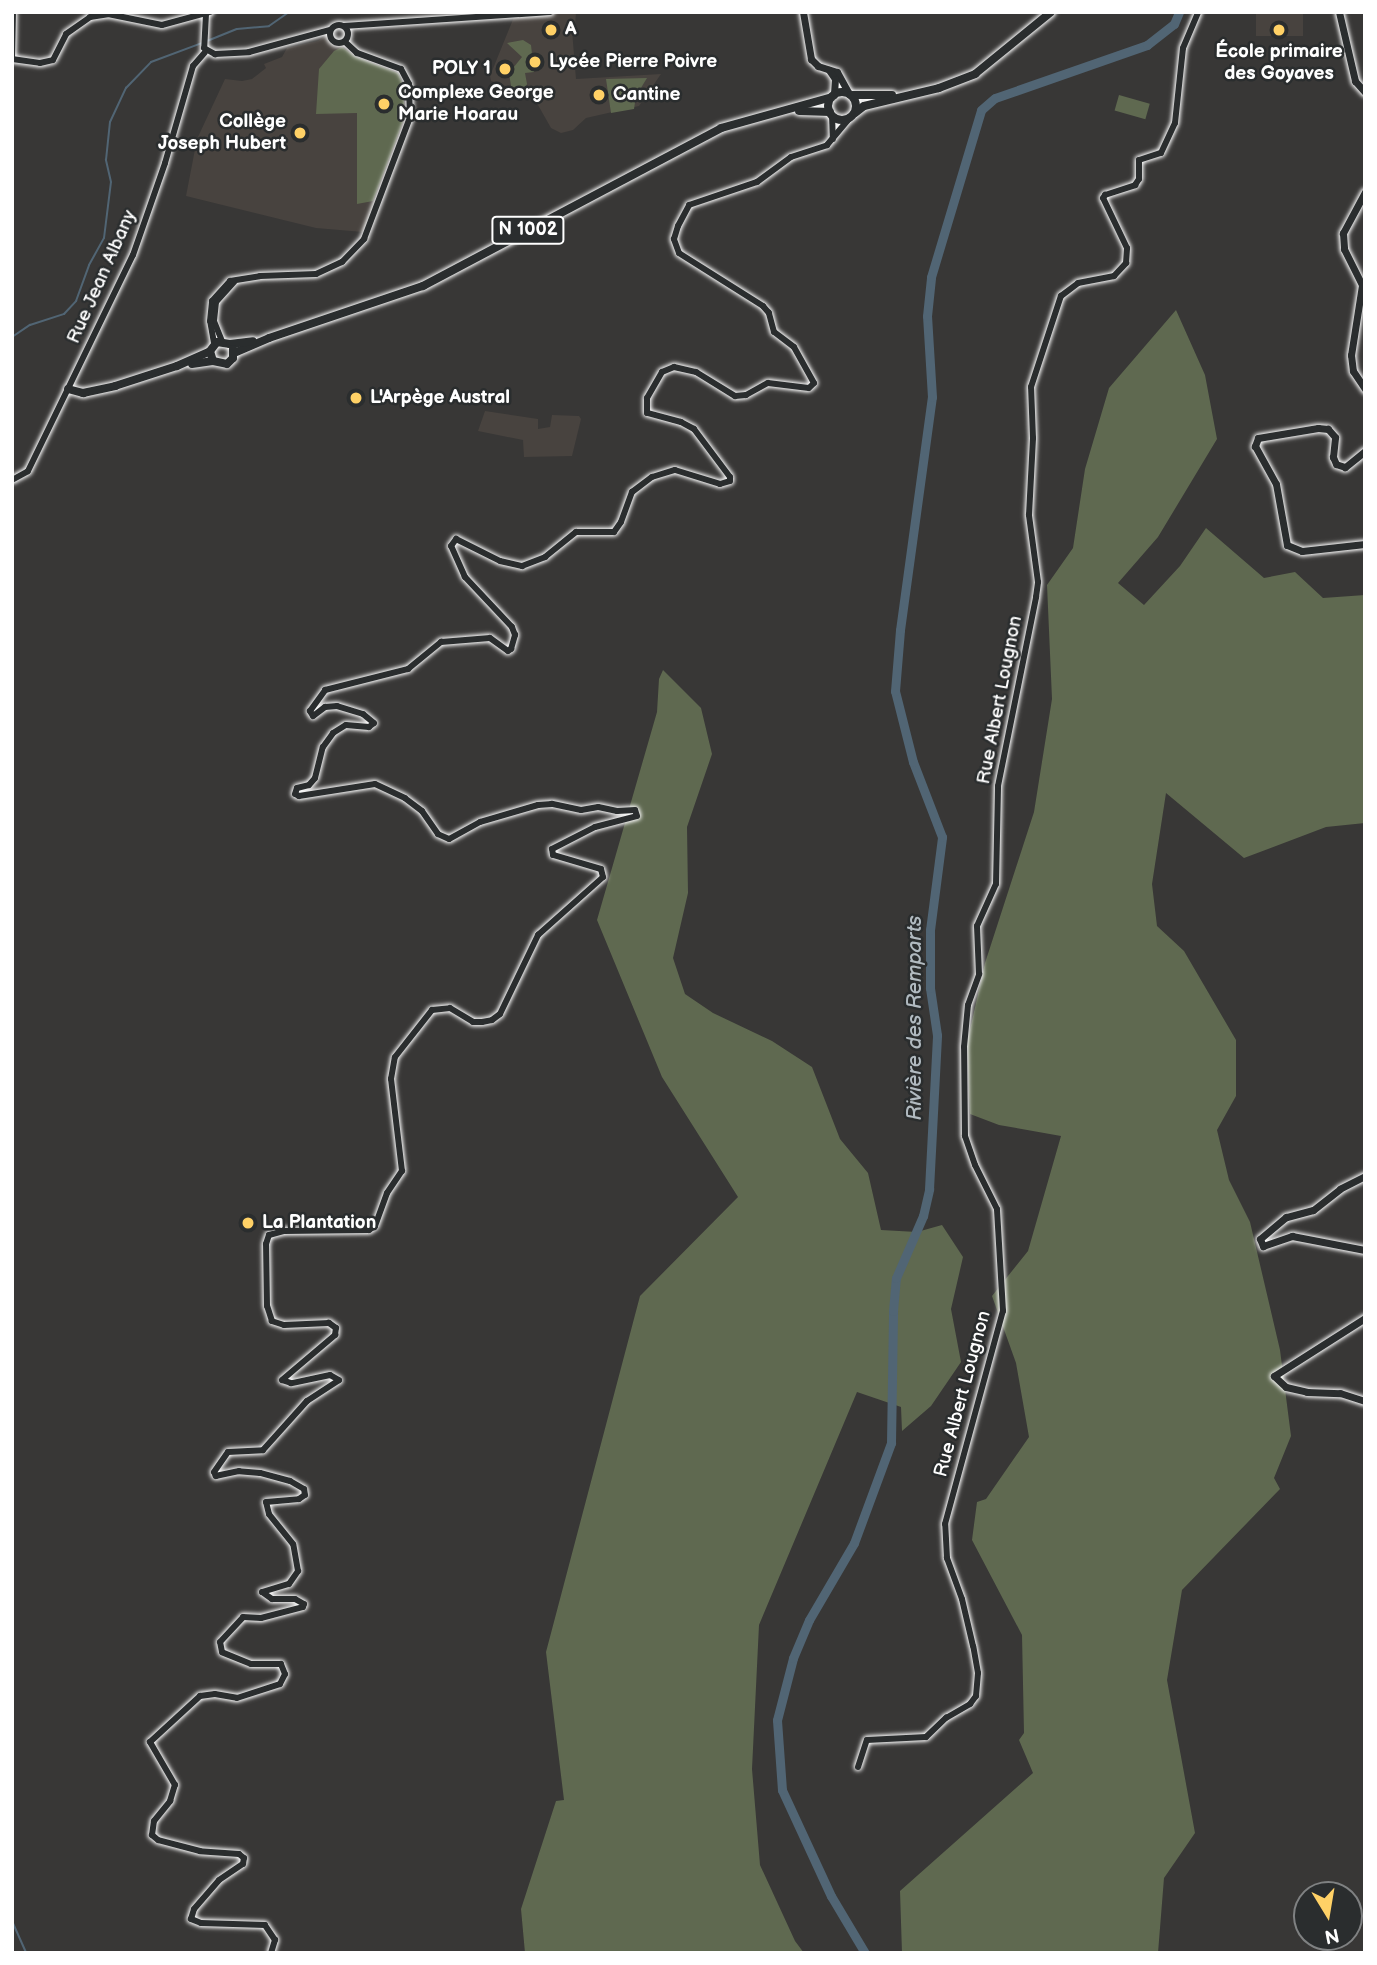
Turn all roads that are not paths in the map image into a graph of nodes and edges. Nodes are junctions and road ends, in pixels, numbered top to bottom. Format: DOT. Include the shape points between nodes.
graph roads {
  1 [pos="13,12"];
  2 [pos="551,12"];
  3 [pos="803,12"];
  4 [pos="1051,12"];
  5 [pos="1198,12"];
  6 [pos="1339,12"];
  7 [pos="208,13"];
  8 [pos="515,13"];
  9 [pos="330,30"];
  10 [pos="346,34"];
  11 [pos="312,36"];
  12 [pos="331,39"];
  13 [pos="204,47"];
  14 [pos="12,60"];
  15 [pos="828,69"];
  16 [pos="1365,92"];
  17 [pos="850,94"];
  18 [pos="902,95"];
  19 [pos="833,96"];
  20 [pos="782,111"];
  21 [pos="831,114"];
  22 [pos="852,116"];
  23 [pos="832,141"];
  24 [pos="1365,192"];
  25 [pos="269,338"];
  26 [pos="219,345"];
  27 [pos="234,353"];
  28 [pos="213,361"];
  29 [pos="177,366"];
  30 [pos="68,388"];
  31 [pos="1365,389"];
  32 [pos="1365,451"];
  33 [pos="12,480"];
  34 [pos="1365,544"];
  35 [pos="1365,1176"];
  36 [pos="1365,1250"];
  37 [pos="1365,1318"];
  38 [pos="1365,1401"];
  39 [pos="858,1767"];
  40 [pos="271,1953"];
  1 -- 14 [label="street"];
  2 -- 8 [label="street"];
  3 -- 15 [label="main road" via="811,59"];
  4 -- 18 [label="main road" via="975,74 939,88"];
  5 -- 39 [label="street, Rue Albert Lougnon" via="1185,43 1176,118 1165,145 1157,155 1139,160 1135,185 1103,198 1127,248 1126,263 1114,276 1078,283 1061,296 1031,387 1029,515 1037,597 998,786 996,884 977,926 979,974 968,1005 964,1047 965,1136 997,1209 1003,1311 945,1524 947,1559 962,1600 978,1673 976,1696 926,1737 867,1740"];
  6 -- 16 [label="main road" via="1355,81"];
  7 -- 13 [label="street"];
  7 -- 14 [label="street" via="162,25 108,14 90,17 66,34 50,61"];
  8 -- 10 [label="street" via="368,25"];
  9 -- 10 [label="street" via="336,25"];
  9 -- 11 [label="street"];
  9 -- 12 [label="street"];
  10 -- 12 [label="street" via="338,43"];
  10 -- 26 [label="street" via="352,49 401,69 410,84 410,117 364,239 342,262 311,275 234,282 216,302"];
  11 -- 12 [label="street"];
  11 -- 13 [label="street" via="241,54"];
  13 -- 30 [label="street, Rue Jean Albany" via="193,66 133,255"];
  15 -- 17 [label="main road" via="839,74"];
  15 -- 19 [label="main road" via="835,79"];
  17 -- 18 [label="main road"];
  17 -- 19 [label="main road"];
  17 -- 22 [label="main road" via="856,104"];
  18 -- 22 [label="main road" via="864,106"];
  19 -- 20 [label="main road, N 1002"];
  19 -- 21 [label="main road"];
  20 -- 21 [label="main road, N 1002"];
  20 -- 25 [label="main road, N 1002" via="704,135 423,286"];
  21 -- 22 [label="main road" via="840,120"];
  21 -- 23 [label="street"];
  22 -- 23 [label="street"];
  23 -- 40 [label="street" via="782,162 757,182 690,205 674,239 679,253 769,313 774,332 794,347 814,386 768,383 735,396 696,372 667,368 647,398 647,413 694,429 730,481 720,484 670,470 637,486 614,532 576,532 545,557 522,566 499,561 456,539 452,546 465,577 512,627 511,649 490,638 441,642 408,669 325,690 310,711 313,716 331,704 363,714 374,723 369,727 346,725 332,733 315,778 297,788 299,796 375,784 405,798 422,811 438,834 449,839 480,822 538,805 635,810 637,816 595,827 552,849 554,855 601,869 603,877 538,935 500,1014 473,1022 450,1008 432,1010 395,1056 391,1079 402,1171 387,1193 375,1226 369,1230 284,1231 269,1236 266,1244 267,1306 272,1321 284,1325 329,1323 336,1328 335,1335 282,1380 291,1383 324,1375 339,1380 307,1401 271,1445 253,1452 228,1452 214,1472 216,1476 260,1473 304,1489 305,1495 299,1499 266,1502 269,1514 293,1544 298,1571 289,1584 262,1592 304,1604 261,1618 243,1617 219,1642 222,1652 251,1664 281,1664 285,1674 280,1684 237,1698 200,1696 150,1742 175,1785 170,1801 154,1821 152,1835 200,1851 244,1858 243,1864 219,1880 191,1919 265,1925 275,1940"];
  24 -- 31 [label="main road" via="1343,233 1344,249 1362,285 1351,355 1353,371"];
  25 -- 26 [label="main road, N 1002"];
  25 -- 27 [label="main road, N 1002"];
  26 -- 27 [label="main road"];
  26 -- 28 [label="main road"];
  26 -- 29 [label="main road, N 1002"];
  27 -- 28 [label="main road" via="227,364"];
  28 -- 29 [label="main road, N 1002"];
  29 -- 30 [label="main road, N 1002" via="83,393"];
  30 -- 33 [label="street, Rue Jean Albany" via="29,471"];
  32 -- 34 [label="main road" via="1345,467 1334,461 1335,437 1328,429 1318,428 1258,438 1256,450 1278,491 1287,545 1302,551"];
  35 -- 36 [label="main road" via="1313,1210 1286,1217 1260,1239 1263,1246 1292,1236"];
  37 -- 38 [label="main road" via="1273,1376 1286,1387 1340,1393"];
}
